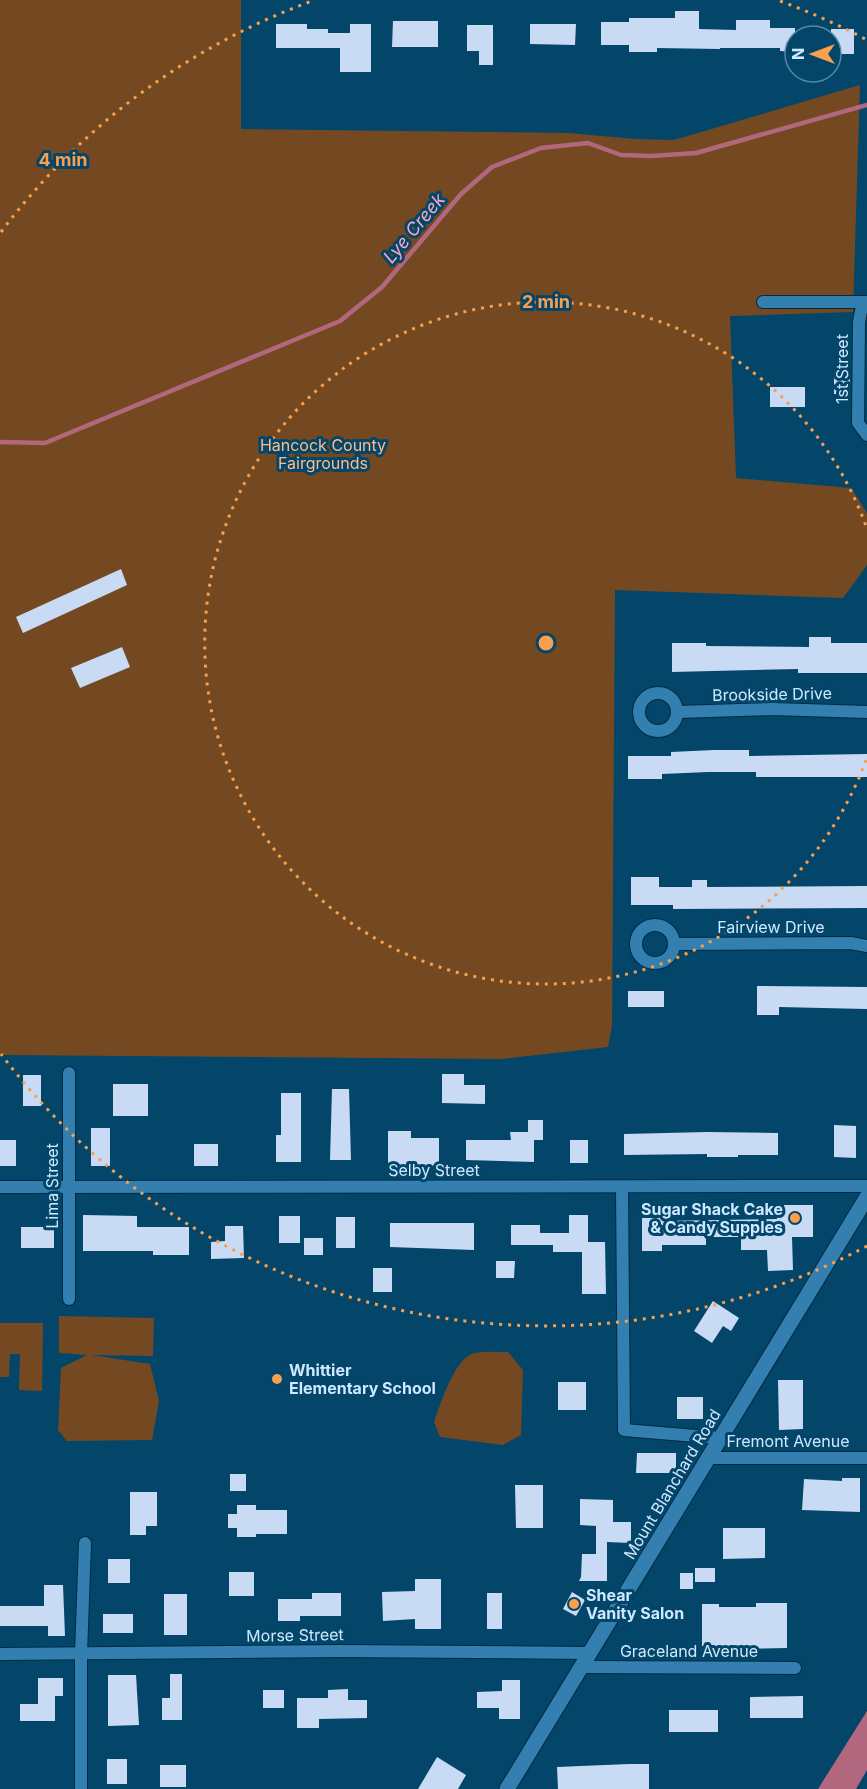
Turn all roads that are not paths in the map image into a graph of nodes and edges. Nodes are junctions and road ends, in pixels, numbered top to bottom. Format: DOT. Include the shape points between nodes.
graph roads {
  1 [pos="763,302"];
  2 [pos="867,302"];
  3 [pos="867,435"];
  4 [pos="677,712"];
  5 [pos="867,712"];
  6 [pos="674,944"];
  7 [pos="867,946"];
  8 [pos="69,1073"];
  9 [pos="622,1186"];
  10 [pos="867,1186"];
  11 [pos="0,1187"];
  12 [pos="69,1187"];
  13 [pos="867,1197"];
  14 [pos="69,1299"];
  15 [pos="720,1438"];
  16 [pos="710,1458"];
  17 [pos="867,1458"];
  18 [pos="85,1543"];
  19 [pos="591,1653"];
  20 [pos="0,1654"];
  21 [pos="81,1654"];
  22 [pos="582,1667"];
  23 [pos="795,1668"];
  24 [pos="81,1789"];
  25 [pos="507,1789"];
  1 -- 2 [label="street"];
  2 -- 3 [label="street, 1st Street" via="859,322 858,423"];
  4 -- 5 [label="street, Brookside Drive"];
  6 -- 7 [label="street, Fairview Drive"];
  8 -- 12 [label="street, Lima Street"];
  9 -- 10 [label="street, Selby Street"];
  9 -- 12 [label="street, Selby Street"];
  9 -- 15 [label="street" via="624,1430"];
  11 -- 12 [label="street, Selby Street"];
  12 -- 14 [label="street, Lima Street"];
  13 -- 15 [label="main road, Mount Blanchard Road"];
  15 -- 16 [label="main road, Mount Blanchard Road"];
  16 -- 17 [label="street, Fremont Avenue"];
  16 -- 19 [label="main road, Mount Blanchard Road"];
  18 -- 21 [label="street"];
  19 -- 21 [label="street, Morse Street"];
  19 -- 22 [label="main road, Mount Blanchard Road"];
  20 -- 21 [label="street, Morse Street"];
  21 -- 24 [label="street"];
  22 -- 23 [label="street, Graceland Avenue"];
  22 -- 25 [label="main road, Mount Blanchard Road"];
}
